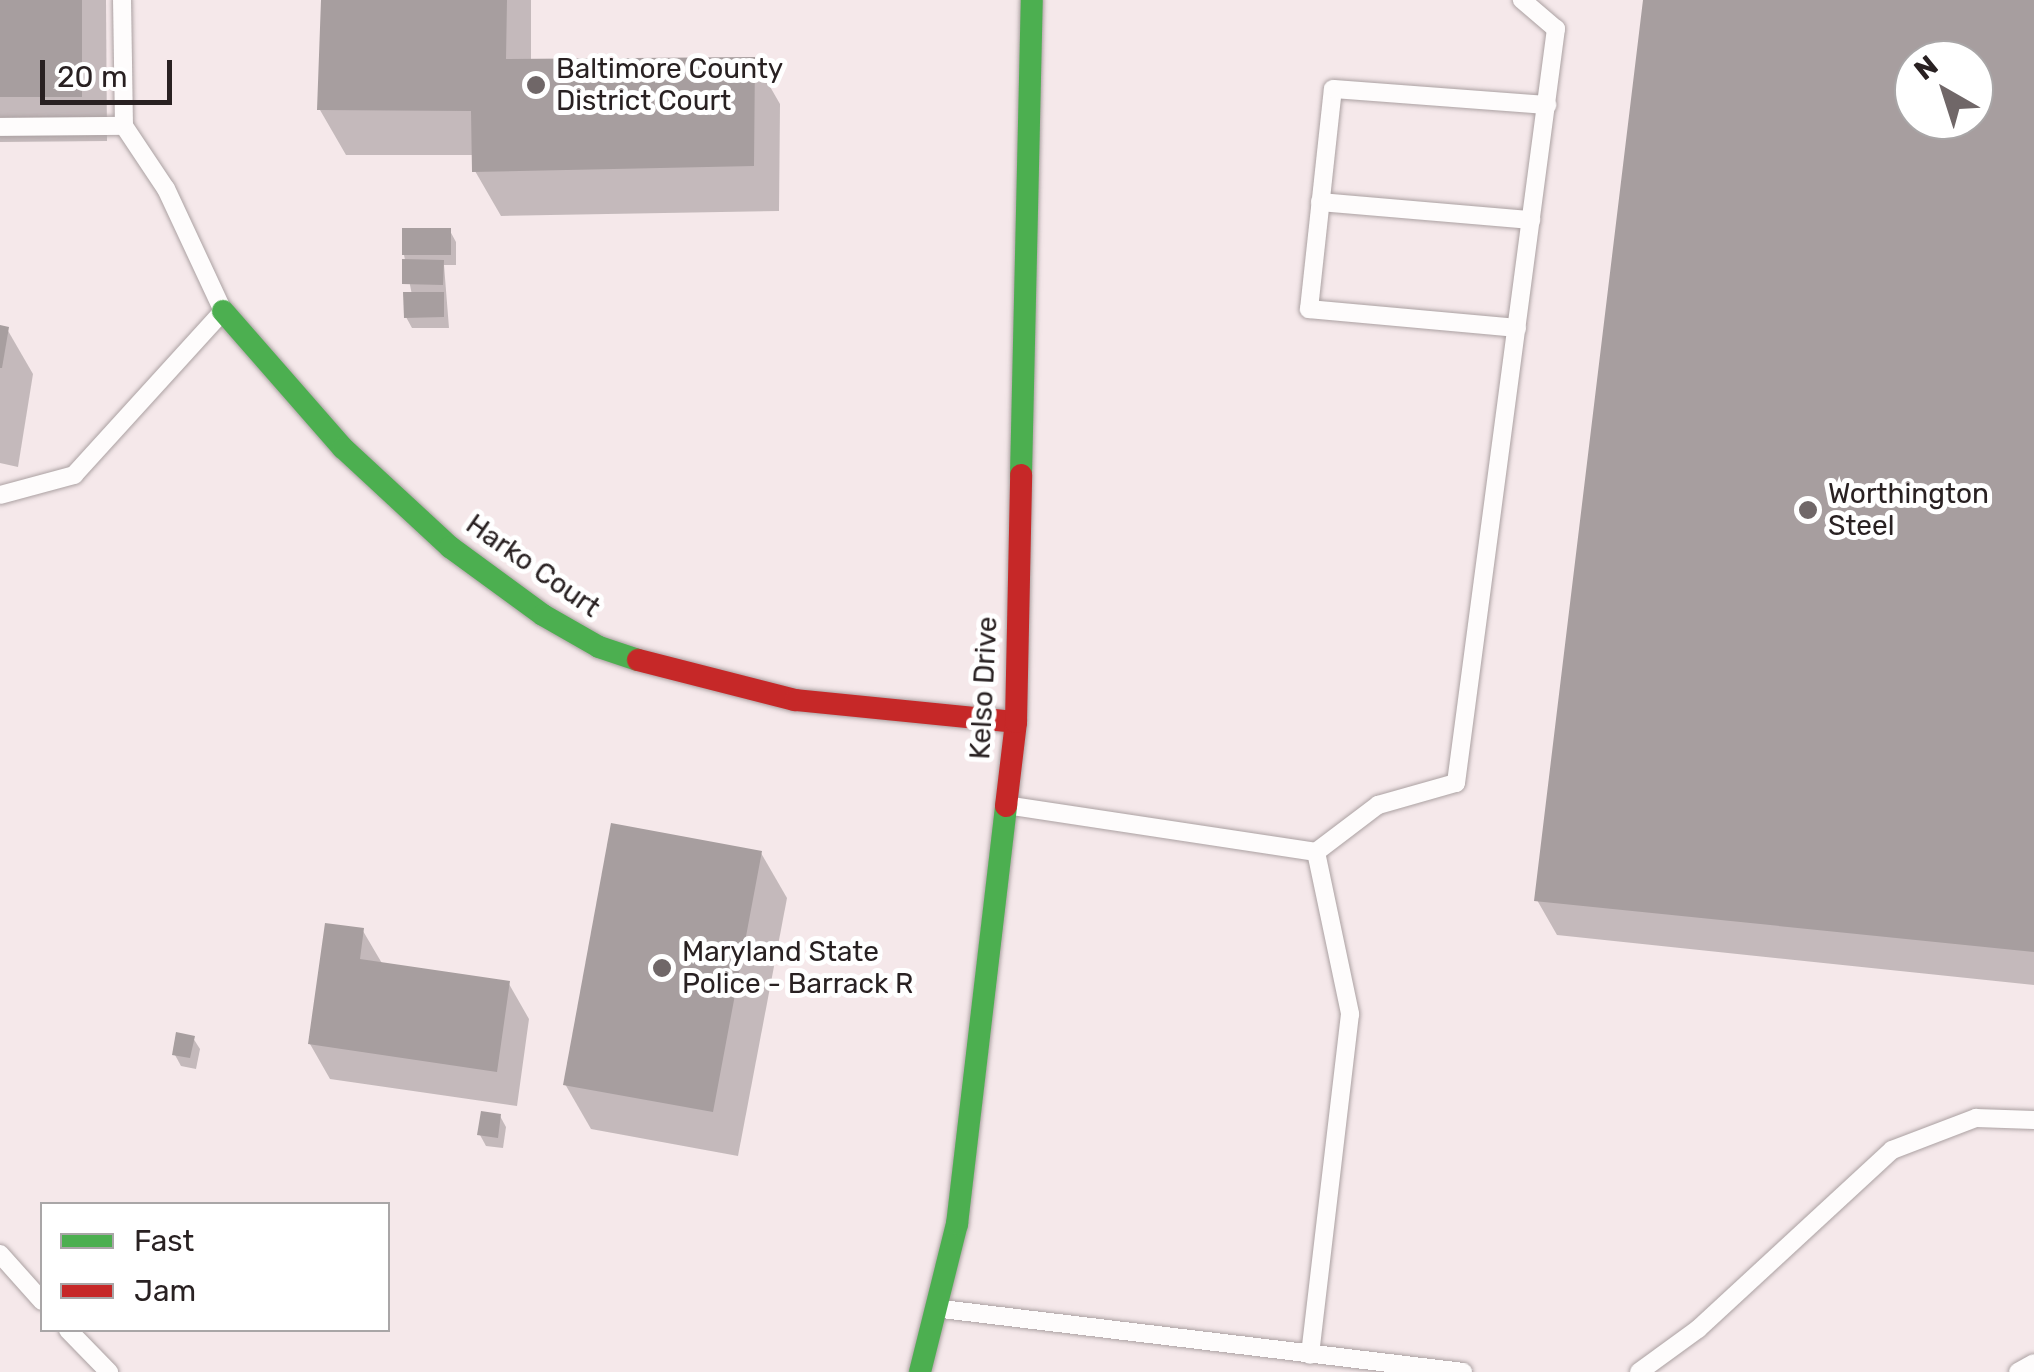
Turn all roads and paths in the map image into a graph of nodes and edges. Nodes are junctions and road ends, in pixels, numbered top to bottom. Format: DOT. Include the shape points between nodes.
graph roads {
  1 [pos="122,0"];
  2 [pos="1032,0"];
  3 [pos="1522,0"];
  4 [pos="1546,105"];
  5 [pos="124,126"];
  6 [pos="0,127"];
  7 [pos="1320,202"];
  8 [pos="1532,220"];
  9 [pos="223,312"];
  10 [pos="1517,328"];
  11 [pos="0,495"];
  12 [pos="1016,722"];
  13 [pos="1006,805"];
  14 [pos="1316,852"];
  15 [pos="2034,1120"];
  16 [pos="0,1254"];
  17 [pos="40,1299"];
  18 [pos="937,1308"];
  19 [pos="70,1332"];
  20 [pos="1310,1355"];
  21 [pos="2034,1364"];
  22 [pos="104,1371"];
  23 [pos="920,1372"];
  24 [pos="1463,1372"];
  25 [pos="1638,1372"];
  26 [pos="2018,1372"];
  1 -- 5 [label="lane"];
  2 -- 12 [label="street, Kelso Drive"];
  3 -- 4 [label="lane" via="1556,29"];
  4 -- 7 [label="lane" via="1333,90"];
  4 -- 8 [label="lane"];
  5 -- 6 [label="lane"];
  5 -- 9 [label="lane" via="166,189"];
  7 -- 8 [label="lane"];
  7 -- 10 [label="lane" via="1309,309"];
  8 -- 10 [label="lane"];
  9 -- 11 [label="lane" via="74,476"];
  9 -- 12 [label="street, Harko Court" via="342,448 450,547 543,616 600,647 693,678 796,700"];
  10 -- 14 [label="lane" via="1456,783 1378,805"];
  12 -- 13 [label="street, Kelso Drive"];
  13 -- 14 [label="lane"];
  13 -- 18 [label="street, Kelso Drive" via="957,1224"];
  14 -- 20 [label="lane" via="1350,1014"];
  15 -- 25 [label="lane" via="1976,1118 1892,1150 1698,1329"];
  16 -- 17 [label="lane"];
  18 -- 20 [label="lane"];
  18 -- 23 [label="street, Kelso Drive"];
  19 -- 22 [label="lane"];
  20 -- 24 [label="lane"];
  21 -- 26 [label="lane"];
}
